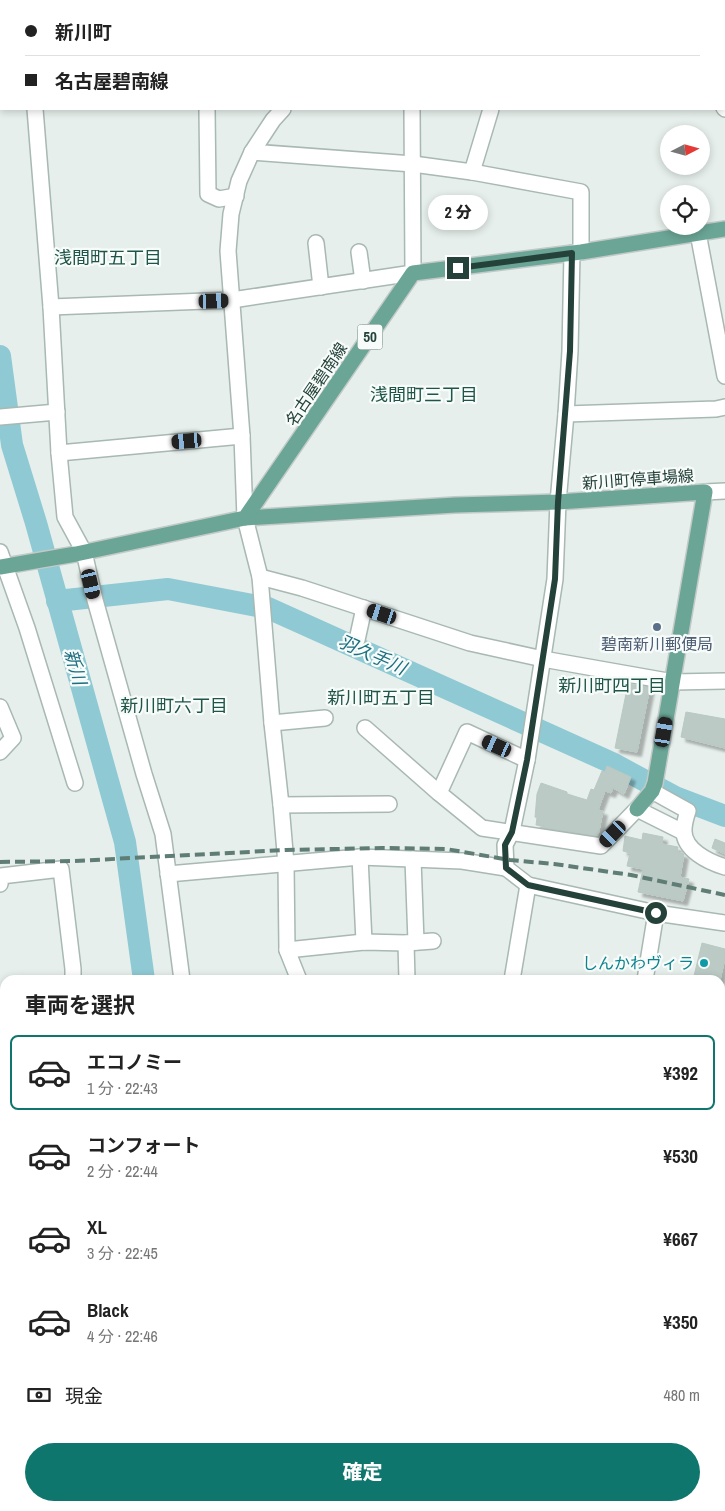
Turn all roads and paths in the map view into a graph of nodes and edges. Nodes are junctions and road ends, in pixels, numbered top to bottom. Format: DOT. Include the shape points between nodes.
graph roads {
  1 [pos="35,110"];
  2 [pos="208,110"];
  3 [pos="282,110"];
  4 [pos="412,110"];
  5 [pos="491,110"];
  6 [pos="252,152"];
  7 [pos="413,164"];
  8 [pos="472,172"];
  9 [pos="236,196"];
  10 [pos="725,229"];
  11 [pos="710,232"];
  12 [pos="691,235"];
  13 [pos="698,235"];
  14 [pos="316,243"];
  15 [pos="359,252"];
  16 [pos="577,252"];
  17 [pos="413,273"];
  18 [pos="363,281"];
  19 [pos="321,287"];
  20 [pos="232,300"];
  21 [pos="51,307"];
  22 [pos="723,356"];
  23 [pos="725,376"];
  24 [pos="725,407"];
  25 [pos="56,412"];
  26 [pos="566,414"];
  27 [pos="0,417"];
  28 [pos="242,436"];
  29 [pos="59,453"];
  30 [pos="725,491"];
  31 [pos="705,492"];
  32 [pos="558,502"];
  33 [pos="245,518"];
  34 [pos="0,552"];
  35 [pos="80,553"];
  36 [pos="5,566"];
  37 [pos="260,578"];
  38 [pos="364,608"];
  39 [pos="357,640"];
  40 [pos="543,659"];
  41 [pos="725,681"];
  42 [pos="673,682"];
  43 [pos="0,707"];
  44 [pos="325,718"];
  45 [pos="272,723"];
  46 [pos="365,728"];
  47 [pos="0,752"];
  48 [pos="527,760"];
  49 [pos="75,783"];
  50 [pos="652,791"];
  51 [pos="439,793"];
  52 [pos="389,804"];
  53 [pos="282,806"];
  54 [pos="637,809"];
  55 [pos="512,832"];
  56 [pos="683,832"];
  57 [pos="360,857"];
  58 [pos="413,859"];
  59 [pos="286,864"];
  60 [pos="725,867"];
  61 [pos="506,868"];
  62 [pos="168,874"];
  63 [pos="0,884"];
  64 [pos="528,885"];
  65 [pos="656,913"];
  66 [pos="725,923"];
  67 [pos="433,941"];
  68 [pos="364,942"];
  69 [pos="411,942"];
  70 [pos="287,950"];
  71 [pos="73,975"];
  72 [pos="181,975"];
  73 [pos="297,975"];
  74 [pos="408,975"];
  75 [pos="513,975"];
  76 [pos="646,975"];
  1 -- 21 [label="street"];
  2 -- 9 [label="street" via="208,194 219,199"];
  3 -- 6 [label="street"];
  4 -- 7 [label="street"];
  5 -- 8 [label="street"];
  6 -- 7 [label="street"];
  6 -- 9 [label="street"];
  7 -- 8 [label="street"];
  7 -- 17 [label="street"];
  8 -- 16 [label="street" via="581,192"];
  9 -- 20 [label="street" via="228,250"];
  10 -- 11 [label="main road"];
  12 -- 16 [label="main road"];
  13 -- 22 [label="street"];
  14 -- 19 [label="street"];
  15 -- 18 [label="street"];
  16 -- 17 [label="main road"];
  16 -- 26 [label="street"];
  17 -- 18 [label="street"];
  17 -- 33 [label="main road, 名古屋碧南線 / 50"];
  18 -- 19 [label="street"];
  19 -- 20 [label="street"];
  20 -- 21 [label="street"];
  20 -- 28 [label="street"];
  21 -- 25 [label="street"];
  22 -- 23 [label="street"];
  24 -- 26 [label="street"];
  25 -- 27 [label="street"];
  25 -- 29 [label="street"];
  26 -- 32 [label="street"];
  28 -- 29 [label="street"];
  28 -- 33 [label="street"];
  29 -- 35 [label="street" via="65,517"];
  30 -- 31 [label="street"];
  31 -- 32 [label="main road, 新川町停車場線"];
  31 -- 42 [label="main road, 新川町停車場線"];
  32 -- 33 [label="main road, 新川町停車場線"];
  32 -- 40 [label="street" via="555,579"];
  33 -- 35 [label="main road"];
  33 -- 37 [label="street"];
  34 -- 36 [label="street"];
  35 -- 36 [label="main road"];
  35 -- 62 [label="street" via="163,834"];
  36 -- 49 [label="street"];
  37 -- 38 [label="street"];
  37 -- 45 [label="street"];
  38 -- 39 [label="street"];
  38 -- 40 [label="street" via="470,643"];
  40 -- 42 [label="street"];
  40 -- 48 [label="street"];
  41 -- 42 [label="street"];
  42 -- 50 [label="main road, 新川町停車場線"];
  43 -- 47 [label="street" via="13,738"];
  44 -- 45 [label="street"];
  45 -- 53 [label="street"];
  46 -- 51 [label="street"];
  48 -- 51 [label="street" via="467,732"];
  48 -- 55 [label="street"];
  50 -- 54 [label="main road, 新川町停車場線"];
  50 -- 56 [label="street" via="688,811"];
  51 -- 55 [label="street" via="482,828"];
  52 -- 53 [label="street"];
  53 -- 59 [label="street"];
  54 -- 55 [label="street" via="601,846"];
  54 -- 56 [label="street"];
  55 -- 61 [label="street" via="505,845"];
  56 -- 60 [label="street" via="689,846 708,861"];
  57 -- 58 [label="street"];
  57 -- 59 [label="street"];
  57 -- 68 [label="street"];
  58 -- 61 [label="street" via="462,861"];
  58 -- 69 [label="street"];
  59 -- 62 [label="street"];
  59 -- 70 [label="street"];
  61 -- 64 [label="street"];
  62 -- 72 [label="street"];
  63 -- 71 [label="street" via="0,876 61,869"];
  64 -- 65 [label="street"];
  64 -- 75 [label="street"];
  65 -- 66 [label="street"];
  65 -- 76 [label="street"];
  67 -- 69 [label="street"];
  68 -- 69 [label="street"];
  68 -- 70 [label="street"];
  69 -- 74 [label="street"];
  70 -- 73 [label="street"];
}
